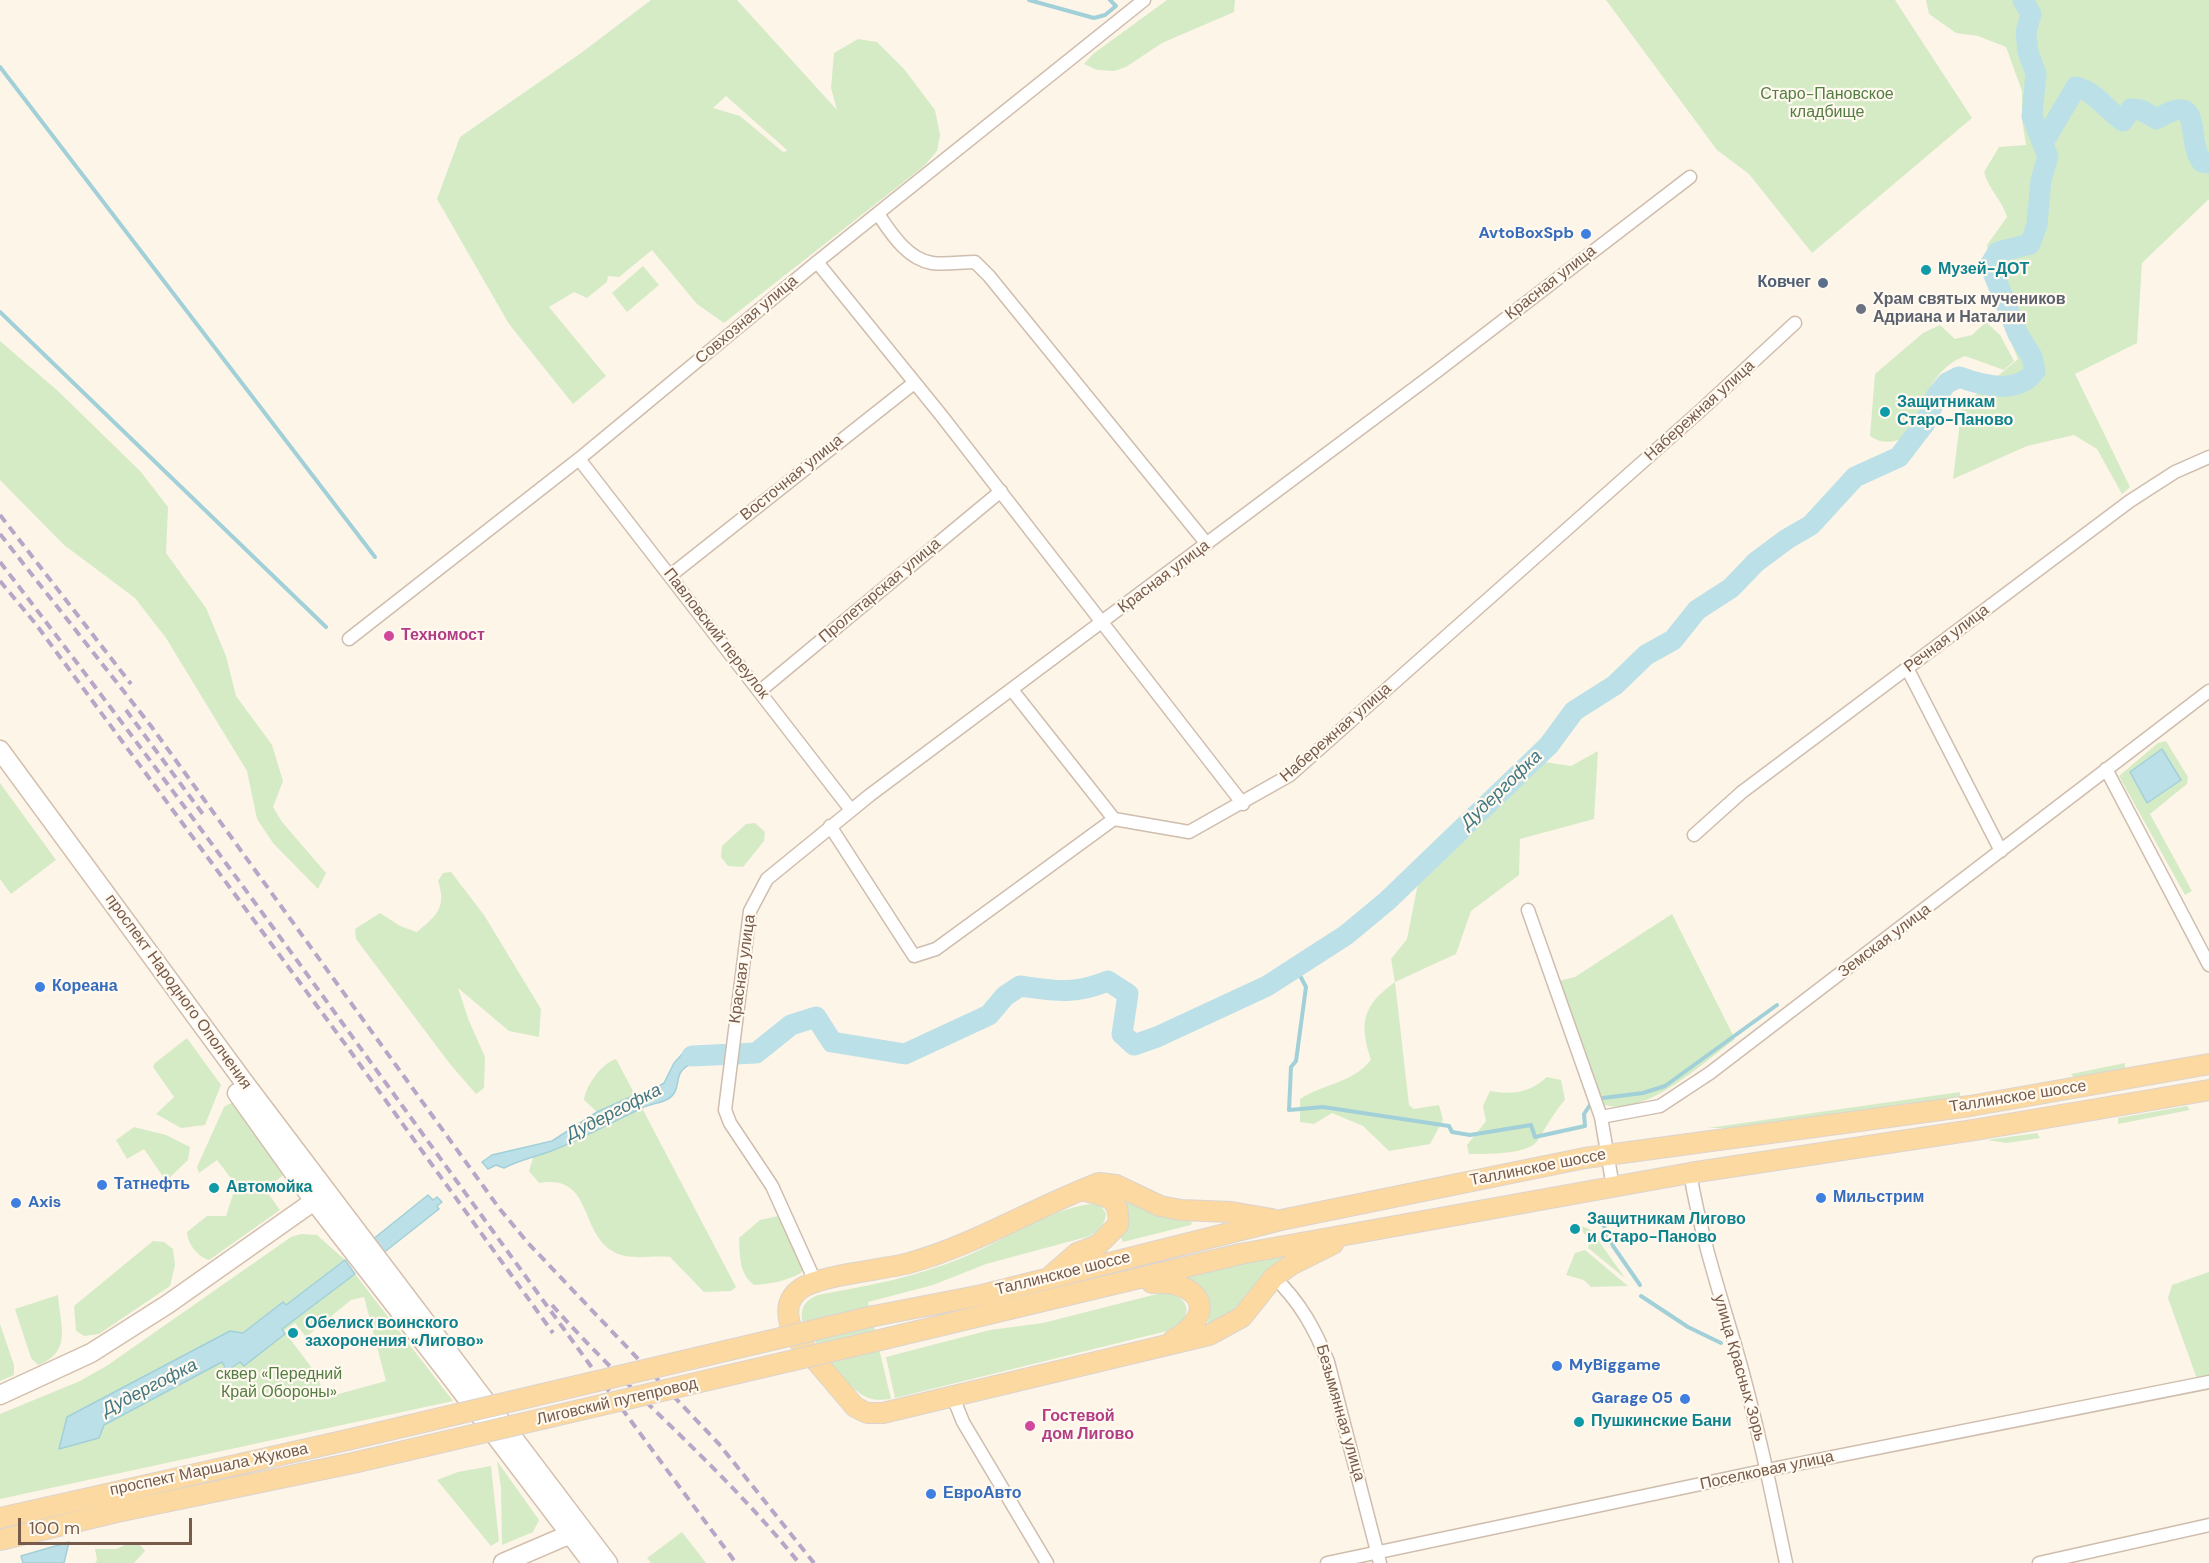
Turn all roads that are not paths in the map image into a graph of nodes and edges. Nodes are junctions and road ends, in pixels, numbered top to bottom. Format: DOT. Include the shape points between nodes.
graph roads {
  1 [pos="1144,0"];
  2 [pos="1690,177"];
  3 [pos="878,214"];
  4 [pos="816,262"];
  5 [pos="1795,323"];
  6 [pos="914,383"];
  7 [pos="2209,458"];
  8 [pos="579,459"];
  9 [pos="1001,491"];
  10 [pos="1207,544"];
  11 [pos="671,575"];
  12 [pos="1102,624"];
  13 [pos="349,639"];
  14 [pos="1908,670"];
  15 [pos="1012,690"];
  16 [pos="760,691"];
  17 [pos="2209,691"];
  18 [pos="0,750"];
  19 [pos="2106,769"];
  20 [pos="0,770"];
  21 [pos="1243,804"];
  22 [pos="851,810"];
  23 [pos="1114,819"];
  24 [pos="830,826"];
  25 [pos="1694,835"];
  26 [pos="2001,851"];
  27 [pos="1528,910"];
  28 [pos="2209,965"];
  29 [pos="2209,1065"];
  30 [pos="2209,1090"];
  31 [pos="1601,1117"];
  32 [pos="1608,1155"];
  33 [pos="1690,1173"];
  34 [pos="1613,1187"];
  35 [pos="1082,1190"];
  36 [pos="321,1196"];
  37 [pos="1281,1220"];
  38 [pos="1359,1232"];
  39 [pos="1274,1277"];
  40 [pos="1047,1279"];
  41 [pos="815,1281"];
  42 [pos="1113,1284"];
  43 [pos="874,1316"];
  44 [pos="880,1340"];
  45 [pos="1164,1345"];
  46 [pos="2209,1382"];
  47 [pos="0,1395"];
  48 [pos="956,1404"];
  49 [pos="347,1440"];
  50 [pos="353,1463"];
  51 [pos="1767,1470"];
  52 [pos="0,1518"];
  53 [pos="2209,1525"];
  54 [pos="576,1532"];
  55 [pos="0,1540"];
  56 [pos="1379,1558"];
  57 [pos="502,1563"];
  58 [pos="592,1563"];
  59 [pos="608,1563"];
  60 [pos="1047,1563"];
  61 [pos="1327,1563"];
  62 [pos="1786,1563"];
  63 [pos="2039,1563"];
  1 -- 3 [label="street, Совхозная улица"];
  2 -- 10 [label="street, Красная улица"];
  3 -- 4 [label="street, Совхозная улица"];
  3 -- 10 [label="street" via="899,242 920,259 933,263 975,262 989,276"];
  4 -- 6 [label="street"];
  4 -- 8 [label="street, Совхозная улица"];
  5 -- 21 [label="street, Набережная улица" via="1290,775"];
  6 -- 9 [label="street"];
  6 -- 11 [label="street, Восточная улица"];
  7 -- 14 [label="street, Речная улица" via="2175,472 2143,492"];
  8 -- 11 [label="street, Павловский переулок"];
  8 -- 13 [label="street, Совхозная улица"];
  9 -- 12 [label="street"];
  9 -- 16 [label="street, Пролетарская улица"];
  10 -- 12 [label="street, Красная улица"];
  11 -- 16 [label="street, Павловский переулок"];
  12 -- 15 [label="street, Красная улица"];
  12 -- 21 [label="street"];
  14 -- 25 [label="street, Речная улица" via="1742,792"];
  14 -- 26 [label="street"];
  15 -- 22 [label="street, Красная улица"];
  15 -- 23 [label="street"];
  16 -- 22 [label="street, Павловский переулок"];
  17 -- 19 [label="street, Земская улица"];
  18 -- 36 [label="main road, проспект Народного Ополчения" via="244,1082"];
  19 -- 26 [label="street, Земская улица"];
  19 -- 28 [label="street"];
  20 -- 36 [label="main road, проспект Народного Ополчения"];
  21 -- 23 [label="street, Набережная улица" via="1189,832"];
  22 -- 24 [label="street, Красная улица"];
  23 -- 24 [label="street" via="936,949 914,956"];
  24 -- 41 [label="street, Красная улица" via="767,879 750,911 725,1110 772,1186"];
  26 -- 31 [label="street, Земская улица" via="1710,1073 1660,1106"];
  27 -- 31 [label="street"];
  29 -- 32 [label="main road, Таллинское шоссе" via="1970,1106"];
  30 -- 33 [label="main road, Таллинское шоссе"];
  31 -- 32 [label="street"];
  32 -- 34 [label="street"];
  32 -- 37 [label="main road, Таллинское шоссе"];
  33 -- 34 [label="main road, Таллинское шоссе"];
  33 -- 51 [label="street, улица Красных Зорь" via="1714,1283 1735,1346"];
  34 -- 38 [label="main road, Таллинское шоссе"];
  35 -- 37 [label="main road" via="1099,1183 1116,1185 1170,1208"];
  35 -- 40 [label="main road" via="1113,1200 1120,1211 1118,1225 1098,1245 1077,1253"];
  35 -- 41 [label="main road" via="923,1259"];
  36 -- 47 [label="main road" via="186,1292 91,1353"];
  36 -- 54 [label="main road, проспект Народного Ополчения"];
  37 -- 40 [label="main road, Таллинское шоссе"];
  38 -- 39 [label="main road" via="1307,1256"];
  38 -- 42 [label="main road, Таллинское шоссе" via="1240,1254"];
  39 -- 45 [label="main road" via="1242,1317 1190,1341"];
  39 -- 56 [label="street, Безымянная улица" via="1317,1332"];
  40 -- 43 [label="main road, Таллинское шоссе"];
  41 -- 48 [label="main road" via="792,1296 788,1323 855,1407 867,1413 883,1413"];
  42 -- 44 [label="main road, Таллинское шоссе"];
  42 -- 45 [label="main road" via="1171,1282 1192,1292 1200,1313 1196,1324"];
  43 -- 49 [label="main road, Лиговский путепровод, bridge"];
  44 -- 50 [label="main road, Лиговский путепровод, bridge"];
  45 -- 48 [label="main road"];
  46 -- 51 [label="street, Поселковая улица"];
  48 -- 60 [label="street"];
  49 -- 52 [label="main road, проспект Маршала Жукова"];
  50 -- 55 [label="main road, проспект Маршала Жукова"];
  51 -- 56 [label="street, Поселковая улица"];
  51 -- 62 [label="street, улица Красных Зорь"];
  53 -- 63 [label="street"];
  54 -- 57 [label="main road"];
  54 -- 58 [label="main road"];
  54 -- 59 [label="main road"];
  56 -- 61 [label="street, Поселковая улица"];
}
